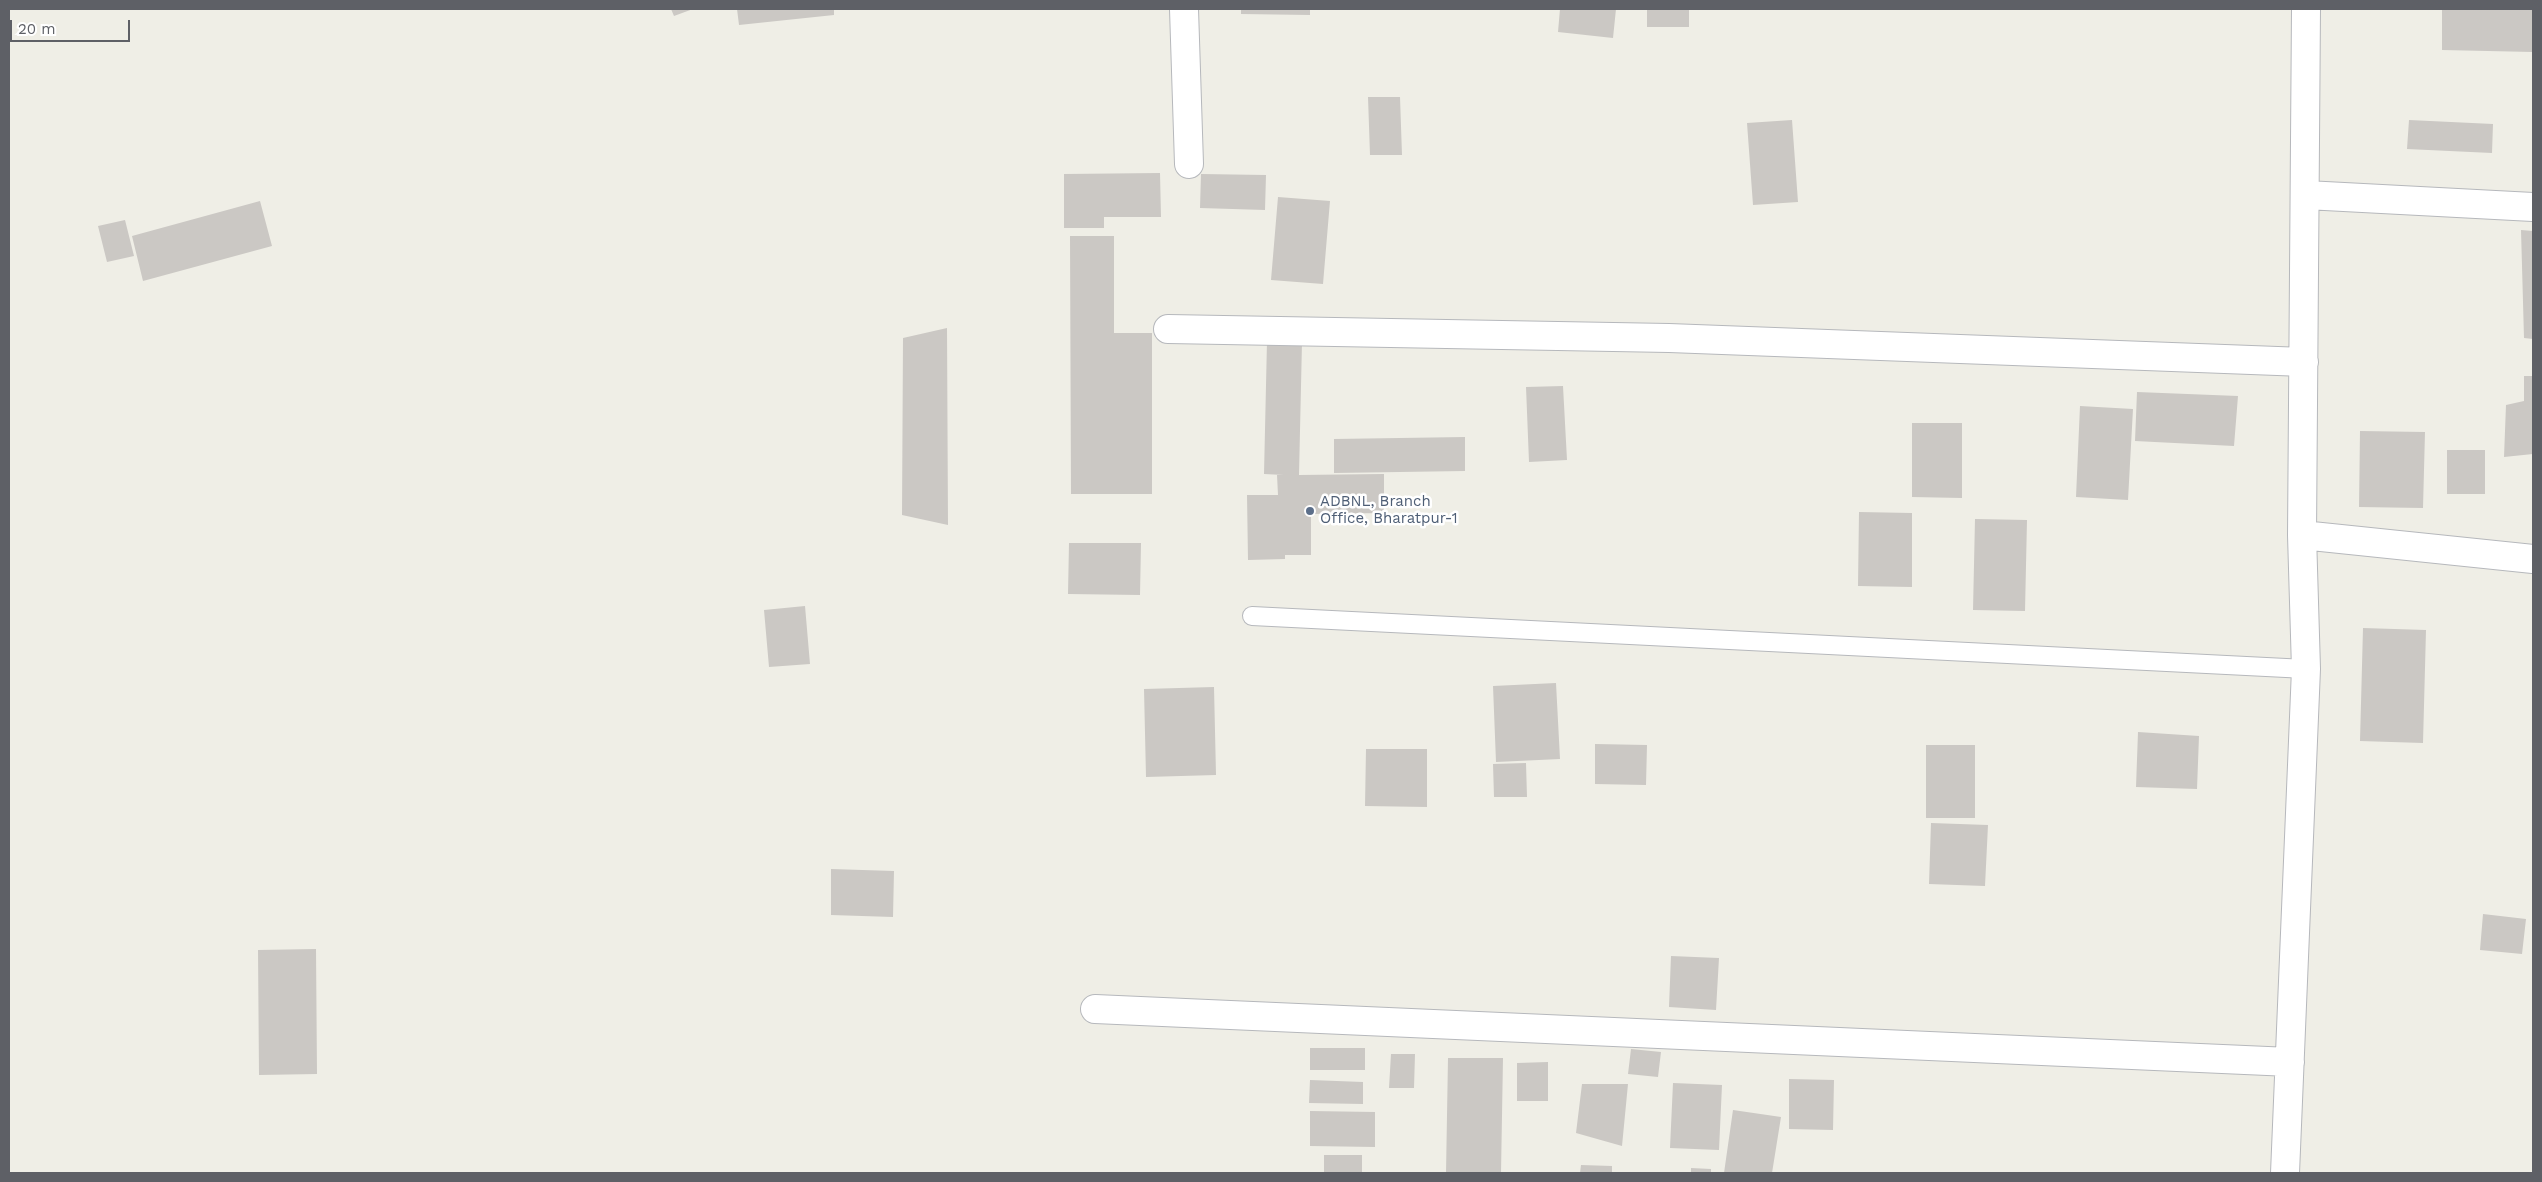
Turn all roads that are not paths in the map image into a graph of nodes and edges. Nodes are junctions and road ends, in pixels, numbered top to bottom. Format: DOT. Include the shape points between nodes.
graph roads {
  1 [pos="1184,9"];
  2 [pos="2306,9"];
  3 [pos="1189,164"];
  4 [pos="2306,194"];
  5 [pos="2533,207"];
  6 [pos="1168,329"];
  7 [pos="2304,362"];
  8 [pos="2302,535"];
  9 [pos="2533,559"];
  10 [pos="1252,616"];
  11 [pos="2306,669"];
  12 [pos="1095,1009"];
  13 [pos="2290,1062"];
  14 [pos="2285,1173"];
  1 -- 3 [label="street"];
  2 -- 4 [label="street"];
  4 -- 5 [label="street"];
  4 -- 7 [label="street"];
  6 -- 7 [label="street" via="1669,338"];
  7 -- 8 [label="street"];
  8 -- 9 [label="street"];
  8 -- 11 [label="street"];
  10 -- 11 [label="lane"];
  11 -- 13 [label="street"];
  12 -- 13 [label="street"];
  13 -- 14 [label="street"];
}
